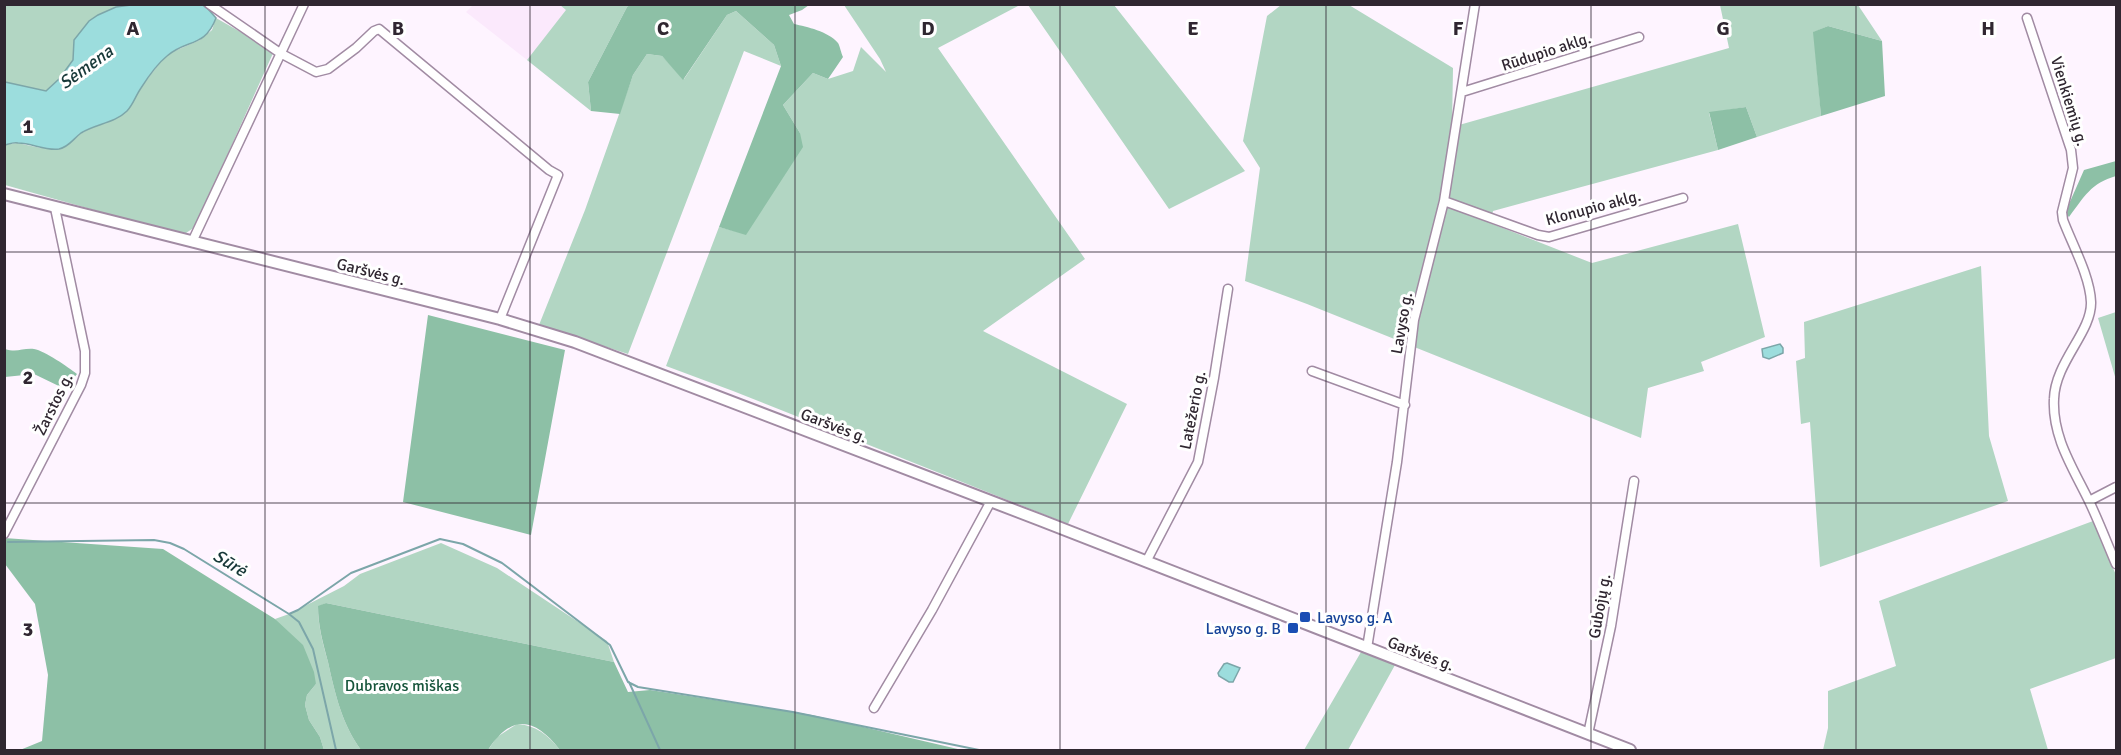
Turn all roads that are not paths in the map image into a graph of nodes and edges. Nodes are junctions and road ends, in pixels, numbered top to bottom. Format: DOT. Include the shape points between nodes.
graph roads {
  1 [pos="209,4"];
  2 [pos="304,4"];
  3 [pos="1475,4"];
  4 [pos="2027,18"];
  5 [pos="1639,37"];
  6 [pos="280,53"];
  7 [pos="1462,92"];
  8 [pos="4,194"];
  9 [pos="1683,198"];
  10 [pos="1444,201"];
  11 [pos="55,208"];
  12 [pos="192,242"];
  13 [pos="1228,289"];
  14 [pos="500,319"];
  15 [pos="1312,371"];
  16 [pos="1405,405"];
  17 [pos="1634,481"];
  18 [pos="2116,487"];
  19 [pos="991,501"];
  20 [pos="2089,501"];
  21 [pos="4,534"];
  22 [pos="1146,562"];
  23 [pos="2116,564"];
  24 [pos="1366,648"];
  25 [pos="874,708"];
  26 [pos="1588,734"];
  27 [pos="1630,750"];
  1 -- 6 [label="street"];
  2 -- 6 [label="street"];
  3 -- 7 [label="street, Lavyso g."];
  4 -- 20 [label="street, Vienkiemių g." via="2070,150 2073,168 2063,220 2085,275 2091,302 2081,333 2059,375 2054,398 2064,454"];
  5 -- 7 [label="street, Rūdupio aklg."];
  6 -- 12 [label="street"];
  6 -- 14 [label="street" via="322,72 379,29 558,175"];
  7 -- 10 [label="street, Lavyso g."];
  8 -- 11 [label="main road, Garšvės g."];
  9 -- 10 [label="street, Klonupio aklg." via="1549,237"];
  10 -- 16 [label="street, Lavyso g." via="1414,320"];
  11 -- 12 [label="main road, Garšvės g."];
  11 -- 21 [label="street, Žarstos g." via="85,351 85,373"];
  12 -- 14 [label="main road, Garšvės g."];
  13 -- 22 [label="street, Latežerio g." via="1198,462"];
  14 -- 19 [label="main road, Garšvės g." via="575,342"];
  15 -- 16 [label="street"];
  16 -- 24 [label="street, Lavyso g."];
  17 -- 26 [label="street, Gubojų g." via="1611,626"];
  18 -- 20 [label="street"];
  19 -- 22 [label="main road, Garšvės g."];
  19 -- 25 [label="street" via="933,610"];
  20 -- 23 [label="street, Vienkiemių g."];
  22 -- 24 [label="main road, Garšvės g."];
  24 -- 26 [label="main road, Garšvės g."];
  26 -- 27 [label="main road, Garšvės g."];
}
